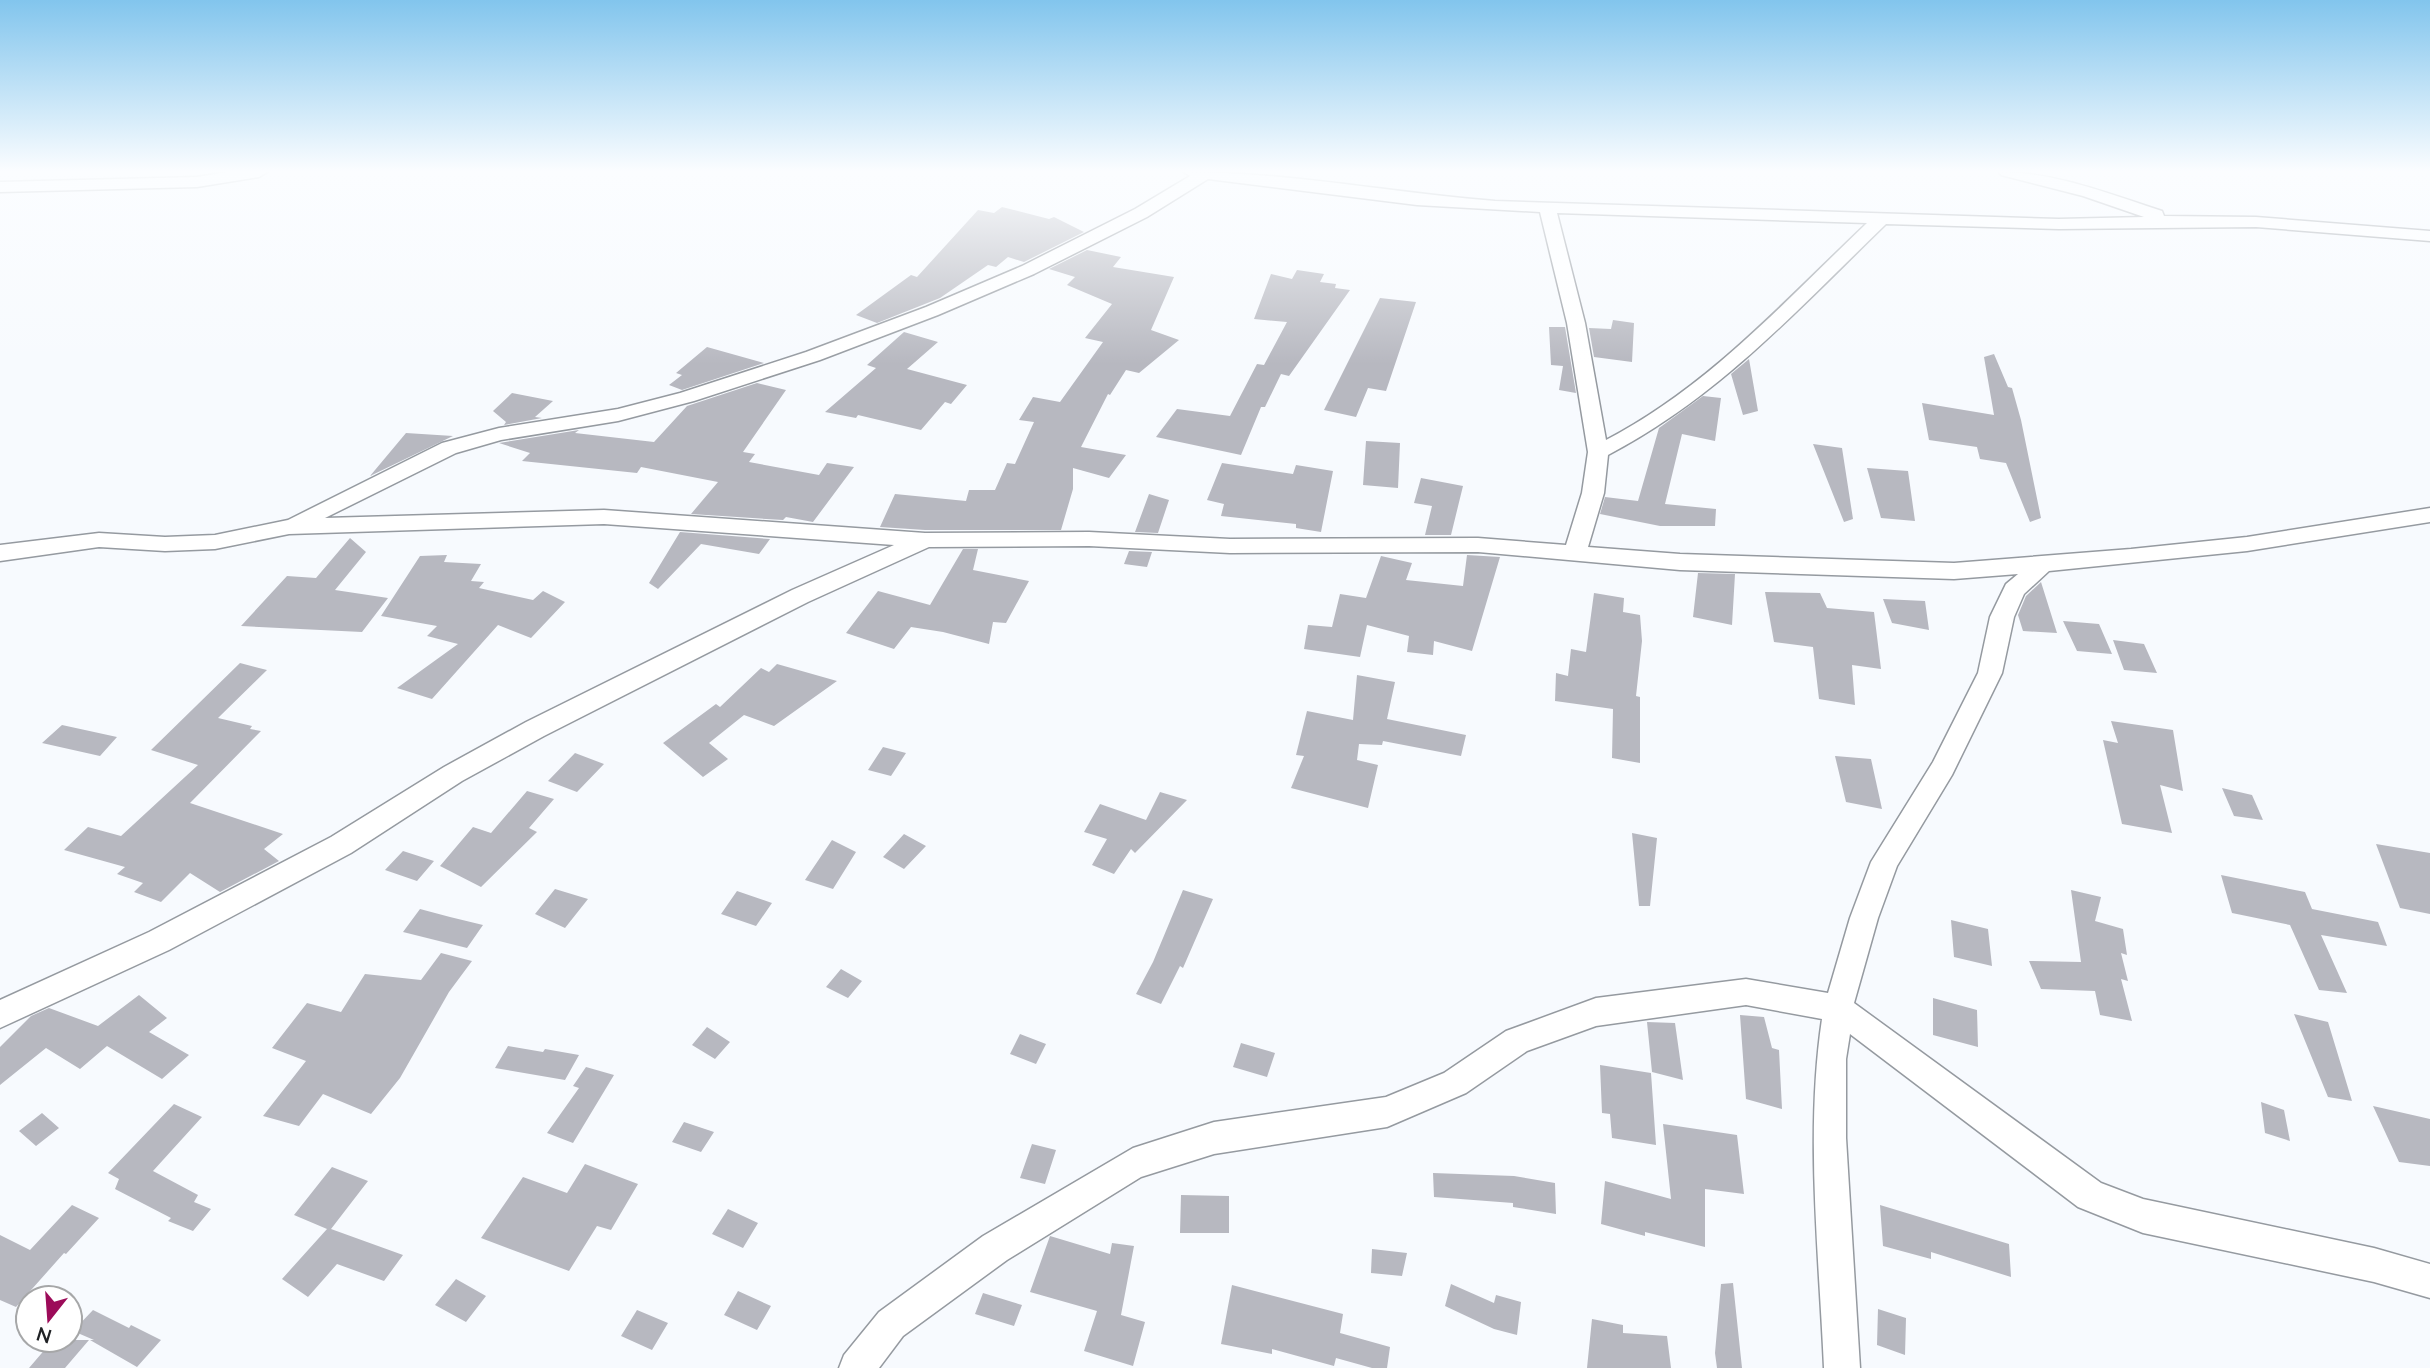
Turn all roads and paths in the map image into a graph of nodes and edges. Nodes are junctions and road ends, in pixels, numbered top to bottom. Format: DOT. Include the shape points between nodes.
graph roads {
  1 [pos="1097,236"];
  2 [pos="1555,236"];
  3 [pos="1864,236"];
  4 [pos="1598,452"];
  5 [pos="2430,516"];
  6 [pos="289,527"];
  7 [pos="925,540"];
  8 [pos="0,553"];
  9 [pos="1575,553"];
  10 [pos="2043,564"];
  11 [pos="1838,1008"];
  12 [pos="0,1014"];
  13 [pos="2430,1281"];
  14 [pos="858,1368"];
  15 [pos="1842,1368"];
  1 -- 6 [label="street" via="932,311 813,356 618,415 499,434 449,448"];
  2 -- 4 [label="street" via="1576,323"];
  3 -- 4 [label="street" via="1714,379 1651,424"];
  4 -- 9 [label="street" via="1594,493"];
  5 -- 10 [label="street" via="2247,544"];
  6 -- 7 [label="street" via="604,517"];
  6 -- 8 [label="street" via="191,544 99,540"];
  7 -- 9 [label="street" via="1478,545"];
  7 -- 12 [label="street" via="800,596 535,729 341,845 159,941"];
  9 -- 10 [label="street" via="1680,562 1954,571"];
  10 -- 11 [label="street" via="2014,590 2002,617 1990,673 1943,768 1885,862"];
  11 -- 13 [label="street" via="2090,1195 2143,1216"];
  11 -- 14 [label="street" via="1746,992 1595,1012 1517,1041 1455,1083 1387,1112 1214,1139 1133,1164 995,1248 901,1317"];
  11 -- 15 [label="street" via="1830,1059 1829,1138"];
}
